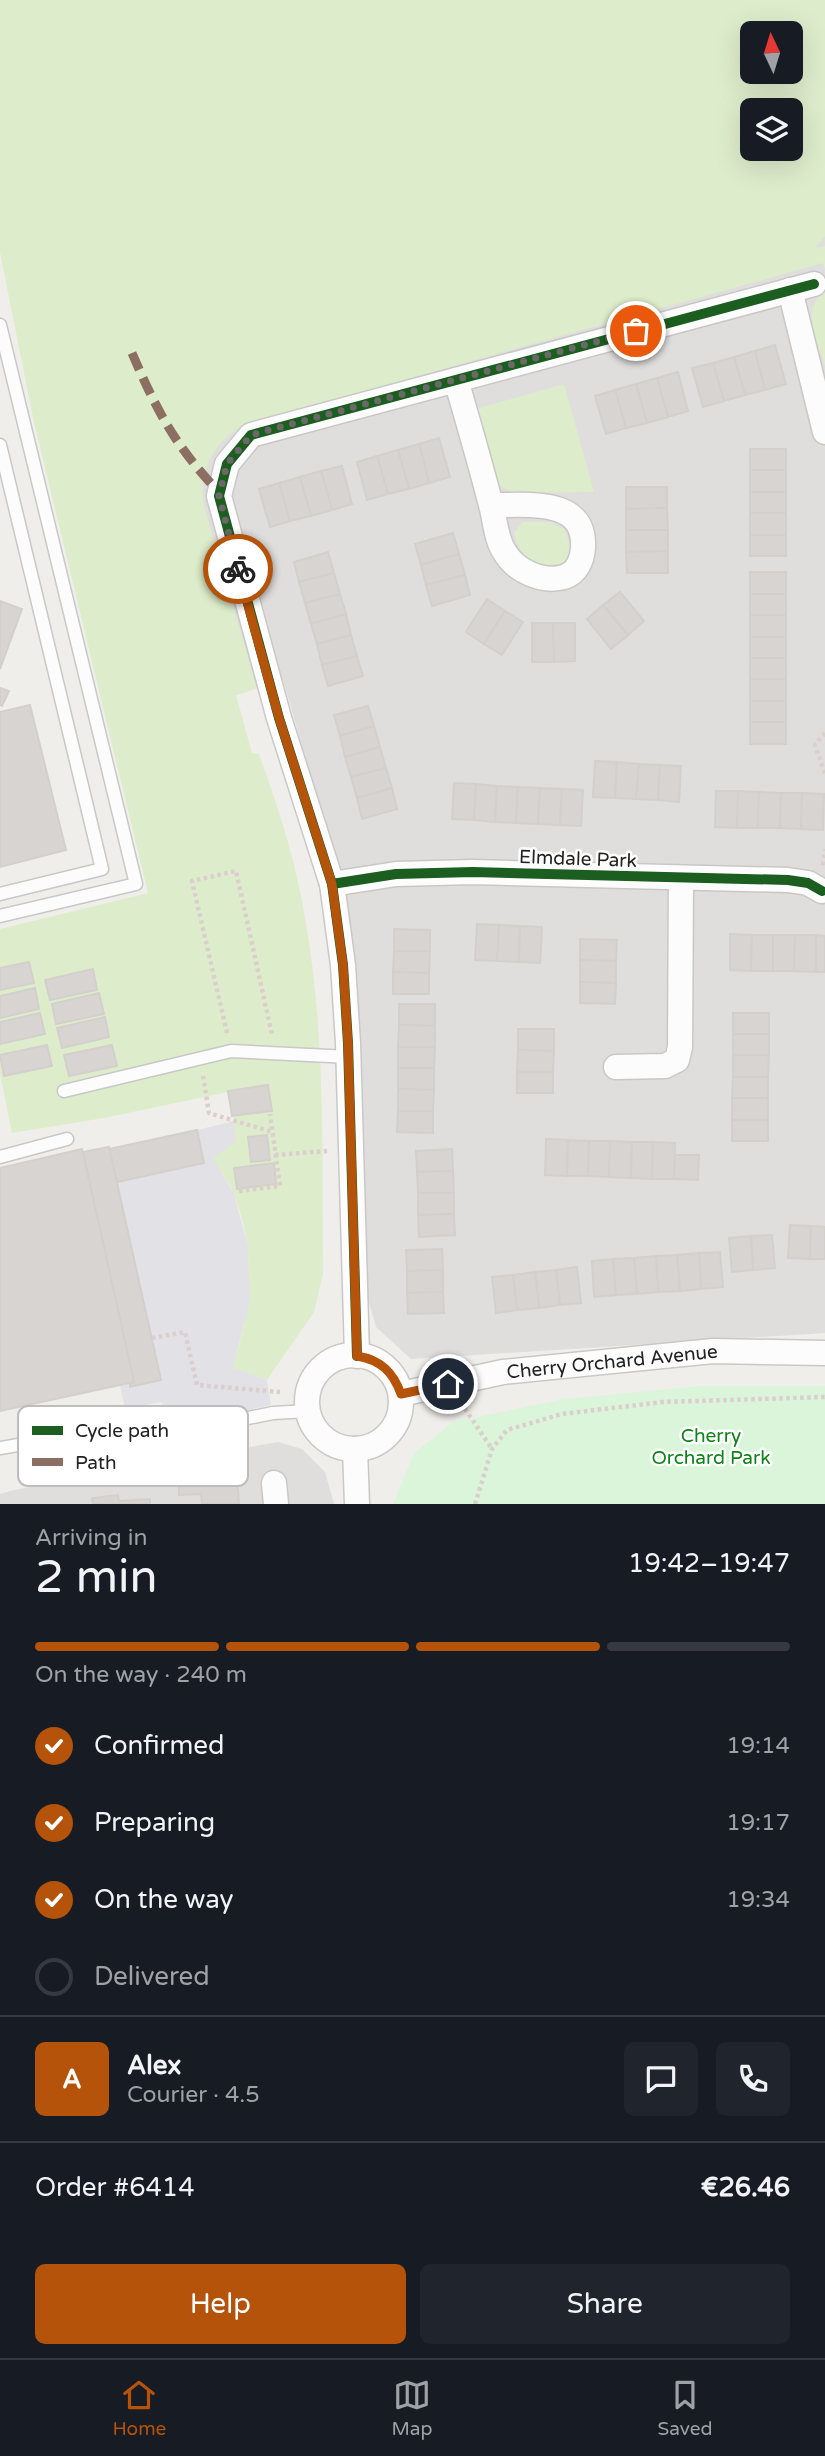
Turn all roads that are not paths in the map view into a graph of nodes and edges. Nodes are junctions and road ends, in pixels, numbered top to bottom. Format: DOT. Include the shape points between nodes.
graph roads {
  1 [pos="814,284"];
  2 [pos="790,290"];
  3 [pos="0,325"];
  4 [pos="456,380"];
  5 [pos="825,432"];
  6 [pos="0,445"];
  7 [pos="491,505"];
  8 [pos="681,879"];
  9 [pos="332,884"];
  10 [pos="822,891"];
  11 [pos="0,894"];
  12 [pos="0,916"];
  13 [pos="349,1057"];
  14 [pos="616,1067"];
  15 [pos="64,1091"];
  16 [pos="67,1139"];
  17 [pos="0,1157"];
  18 [pos="825,1353"];
  19 [pos="357,1356"];
  20 [pos="401,1394"];
  21 [pos="308,1403"];
  22 [pos="248,1418"];
  23 [pos="18,1445"];
  24 [pos="0,1448"];
  25 [pos="355,1449"];
  26 [pos="357,1504"];
  1 -- 2 [label="street"];
  2 -- 4 [label="street"];
  2 -- 5 [label="street"];
  3 -- 12 [label="lane" via="136,884"];
  4 -- 7 [label="street"];
  4 -- 9 [label="street" via="251,435 227,464 219,492 279,718"];
  6 -- 11 [label="lane" via="102,869"];
  8 -- 9 [label="street, Elmdale Park" via="473,872 396,874"];
  8 -- 10 [label="street, Elmdale Park" via="788,880"];
  8 -- 14 [label="street" via="677,1060 665,1066"];
  9 -- 13 [label="street"];
  13 -- 15 [label="lane" via="230,1051"];
  13 -- 19 [label="street"];
  16 -- 17 [label="lane"];
  18 -- 20 [label="street, Cherry Orchard Avenue" via="713,1351 503,1372"];
  19 -- 20 [label="street" via="385,1367"];
  19 -- 21 [label="street" via="326,1365 314,1378"];
  20 -- 25 [label="street" via="399,1416 386,1437"];
  21 -- 22 [label="lane"];
  21 -- 25 [label="street" via="314,1426 327,1440"];
  23 -- 24 [label="lane"];
  25 -- 26 [label="street"];
}
